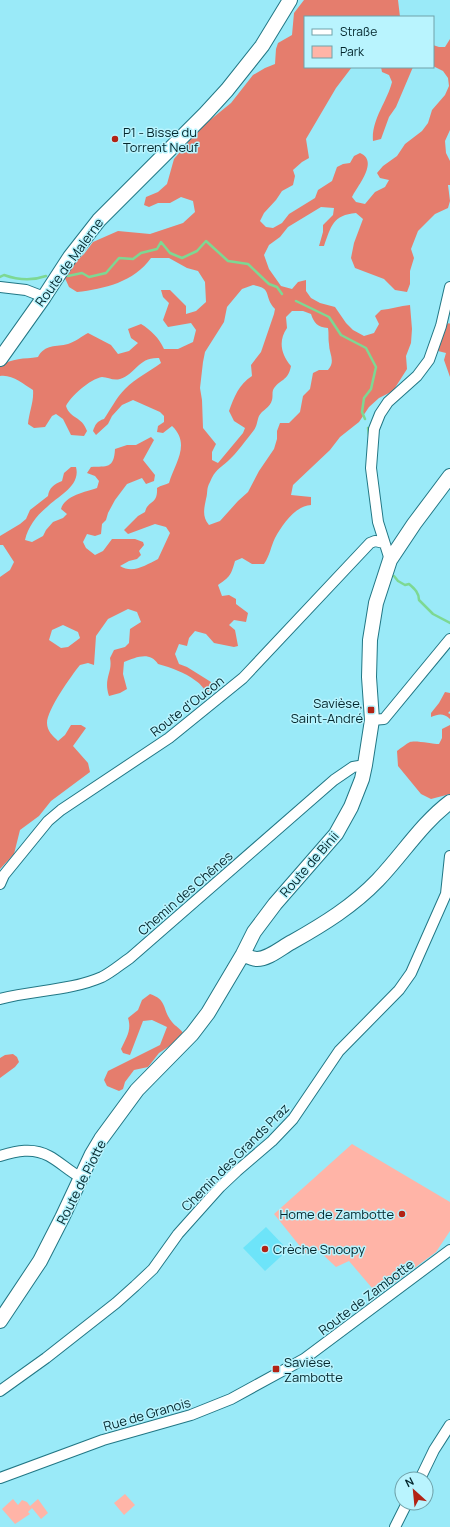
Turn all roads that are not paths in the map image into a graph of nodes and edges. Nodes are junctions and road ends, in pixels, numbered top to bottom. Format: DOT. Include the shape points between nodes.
graph roads {
  1 [pos="290,0"];
  2 [pos="0,287"];
  3 [pos="450,287"];
  4 [pos="44,297"];
  5 [pos="0,359"];
  6 [pos="450,476"];
  7 [pos="384,543"];
  8 [pos="390,560"];
  9 [pos="450,639"];
  10 [pos="372,720"];
  11 [pos="366,765"];
  12 [pos="450,802"];
  13 [pos="450,856"];
  14 [pos="0,884"];
  15 [pos="243,954"];
  16 [pos="0,999"];
  17 [pos="0,1156"];
  18 [pos="80,1177"];
  19 [pos="450,1250"];
  20 [pos="0,1321"];
  21 [pos="296,1364"];
  22 [pos="0,1391"];
  23 [pos="450,1425"];
  24 [pos="424,1471"];
  25 [pos="0,1478"];
  26 [pos="403,1511"];
  27 [pos="395,1527"];
  1 -- 4 [label="street, Route de Malerne" via="246,67 205,114 99,220 70,257"];
  2 -- 4 [label="street" via="26,290"];
  3 -- 7 [label="street" via="441,326 429,360 417,376 388,402 374,429 371,468 378,522"];
  4 -- 5 [label="street, Route de Malerne"];
  6 -- 8 [label="street, Route de Binii"];
  7 -- 8 [label="street"];
  7 -- 14 [label="street, Route d'Oucon" via="370,543 243,678 169,738 98,784 48,821 4,875"];
  8 -- 10 [label="street, Route de Binii" via="376,603 370,640"];
  9 -- 10 [label="street" via="384,719"];
  10 -- 11 [label="street, Route de Binii"];
  11 -- 15 [label="street, Route de Binii" via="351,807 336,834 275,904 254,932"];
  11 -- 16 [label="street, Chemin des Chênes" via="353,767 334,780 130,958 103,976 83,983"];
  12 -- 15 [label="street" via="409,843 379,879 343,911 268,955 256,959"];
  13 -- 22 [label="street, Chemin des Grands Praz" via="446,894 411,973 399,990 339,1051 293,1119 220,1187 178,1234 153,1269 118,1302"];
  15 -- 18 [label="street, Route de Piotte" via="208,1013 192,1034 137,1090 101,1139"];
  17 -- 18 [label="street" via="14,1151 36,1151 49,1156"];
  18 -- 20 [label="street, Route de Piotte" via="40,1261"];
  19 -- 21 [label="street, Route de Zambotte"];
  21 -- 25 [label="street, Rue de Granois" via="208,1410 96,1443"];
  23 -- 24 [label="street"];
  26 -- 27 [label="street"];
}
